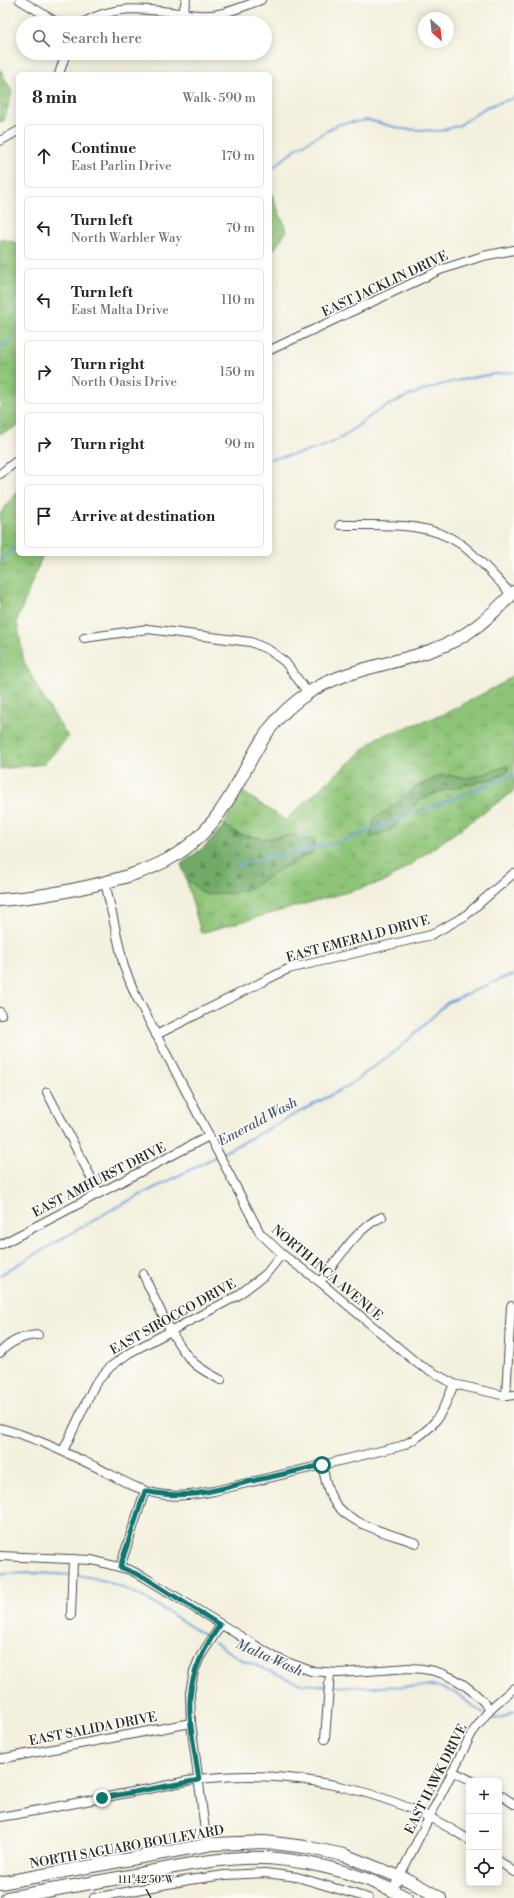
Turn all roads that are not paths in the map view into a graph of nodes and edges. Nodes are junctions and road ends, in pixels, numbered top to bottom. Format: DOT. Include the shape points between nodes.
graph roads {
  1 [pos="20,0"];
  2 [pos="186,0"];
  3 [pos="261,0"];
  4 [pos="183,12"];
  5 [pos="46,16"];
  6 [pos="90,16"];
  7 [pos="64,60"];
  8 [pos="60,72"];
  9 [pos="16,132"];
  10 [pos="0,141"];
  11 [pos="514,250"];
  12 [pos="272,349"];
  13 [pos="16,462"];
  14 [pos="0,474"];
  15 [pos="340,525"];
  16 [pos="513,594"];
  17 [pos="84,638"];
  18 [pos="308,693"];
  19 [pos="514,872"];
  20 [pos="105,882"];
  21 [pos="0,900"];
  22 [pos="156,1035"];
  23 [pos="46,1092"];
  24 [pos="209,1136"];
  25 [pos="99,1193"];
  26 [pos="382,1216"];
  27 [pos="0,1245"];
  28 [pos="282,1254"];
  29 [pos="143,1274"];
  30 [pos="320,1282"];
  31 [pos="510,1306"];
  32 [pos="172,1330"];
  33 [pos="38,1335"];
  34 [pos="0,1353"];
  35 [pos="221,1380"];
  36 [pos="454,1384"];
  37 [pos="510,1395"];
  38 [pos="0,1428"];
  39 [pos="63,1451"];
  40 [pos="322,1465"];
  41 [pos="145,1491"];
  42 [pos="416,1543"];
  43 [pos="0,1556"];
  44 [pos="73,1559"];
  45 [pos="120,1567"];
  46 [pos="71,1615"];
  47 [pos="220,1625"];
  48 [pos="330,1672"];
  49 [pos="514,1688"];
  50 [pos="490,1709"];
  51 [pos="191,1723"];
  52 [pos="325,1738"];
  53 [pos="0,1759"];
  54 [pos="452,1771"];
  55 [pos="466,1778"];
  56 [pos="199,1780"];
  57 [pos="502,1796"];
  58 [pos="514,1804"];
  59 [pos="0,1817"];
  60 [pos="429,1817"];
  61 [pos="466,1838"];
  62 [pos="207,1845"];
  63 [pos="502,1863"];
  64 [pos="514,1872"];
  65 [pos="400,1876"];
  66 [pos="0,1883"];
  67 [pos="392,1891"];
  68 [pos="7,1898"];
  69 [pos="94,1898"];
  70 [pos="368,1898"];
  71 [pos="407,1898"];
  72 [pos="440,1898"];
  1 -- 5 [label="street"];
  2 -- 4 [label="street"];
  3 -- 4 [label="street" via="218,14 200,15"];
  4 -- 6 [label="street" via="147,3 119,2"];
  7 -- 8 [label="street"];
  9 -- 10 [label="street"];
  11 -- 12 [label="street, EAST JACKLIN DRIVE" via="440,270"];
  13 -- 14 [label="street"];
  15 -- 16 [label="street" via="411,526 442,534 462,545"];
  16 -- 18 [label="main road" via="478,626 446,645 344,675"];
  17 -- 18 [label="street" via="148,629 251,642 269,650 285,662"];
  18 -- 20 [label="main road" via="290,706 269,728 226,804 196,840 155,867 129,877"];
  19 -- 22 [label="street, EAST EMERALD DRIVE" via="465,916 431,935 288,969"];
  20 -- 21 [label="main road" via="42,896"];
  20 -- 22 [label="street, NORTH INCA AVENUE" via="124,967"];
  22 -- 24 [label="street, NORTH INCA AVENUE"];
  23 -- 25 [label="street"];
  24 -- 25 [label="street, EAST AMHURST DRIVE"];
  24 -- 28 [label="street, NORTH INCA AVENUE" via="260,1233"];
  25 -- 27 [label="street, EAST AMHURST DRIVE"];
  26 -- 30 [label="street" via="360,1232"];
  28 -- 30 [label="street, NORTH INCA AVENUE"];
  28 -- 32 [label="street, EAST SIROCCO DRIVE" via="266,1274 237,1296"];
  29 -- 32 [label="street"];
  30 -- 36 [label="street, NORTH INCA AVENUE" via="418,1364"];
  31 -- 37 [label="street"];
  32 -- 35 [label="street" via="189,1359 206,1373"];
  32 -- 39 [label="street, EAST SIROCCO DRIVE" via="124,1356 102,1375 89,1395"];
  33 -- 34 [label="street" via="9,1344"];
  36 -- 37 [label="street, NORTH INCA AVENUE"];
  36 -- 40 [label="street" via="444,1410 414,1441"];
  38 -- 39 [label="street"];
  39 -- 41 [label="street"];
  40 -- 41 [label="street" via="184,1496"];
  40 -- 42 [label="street" via="331,1496 344,1514 358,1522"];
  41 -- 45 [label="street"];
  43 -- 44 [label="street"];
  44 -- 45 [label="street" via="92,1560"];
  44 -- 46 [label="street"];
  45 -- 47 [label="street" via="144,1577"];
  47 -- 48 [label="street" via="286,1663 311,1671"];
  47 -- 51 [label="street" via="194,1671 190,1693"];
  48 -- 50 [label="street" via="422,1668 462,1682 477,1693"];
  48 -- 52 [label="street"];
  49 -- 50 [label="street, EAST HAWK DRIVE"];
  50 -- 54 [label="street, EAST HAWK DRIVE" via="472,1733"];
  51 -- 53 [label="street, EAST SALIDA DRIVE"];
  51 -- 56 [label="street"];
  54 -- 55 [label="street"];
  54 -- 60 [label="street, EAST HAWK DRIVE"];
  56 -- 59 [label="street"];
  56 -- 60 [label="street" via="264,1776 305,1779 370,1794"];
  56 -- 62 [label="street"];
  57 -- 58 [label="street"];
  60 -- 61 [label="street"];
  60 -- 65 [label="street, EAST HAWK DRIVE"];
  62 -- 65 [label="main road, NORTH SAGUARO BOULEVARD" via="265,1842 305,1847 344,1855"];
  62 -- 66 [label="main road, NORTH SAGUARO BOULEVARD"];
  63 -- 64 [label="street"];
  65 -- 67 [label="street, EAST HAWK DRIVE"];
  65 -- 72 [label="main road, NORTH SAGUARO BOULEVARD"];
  67 -- 68 [label="main road" via="324,1867 284,1860 245,1858 202,1862"];
  67 -- 71 [label="main road"];
  69 -- 70 [label="street" via="189,1880 265,1873 297,1877"];
}
